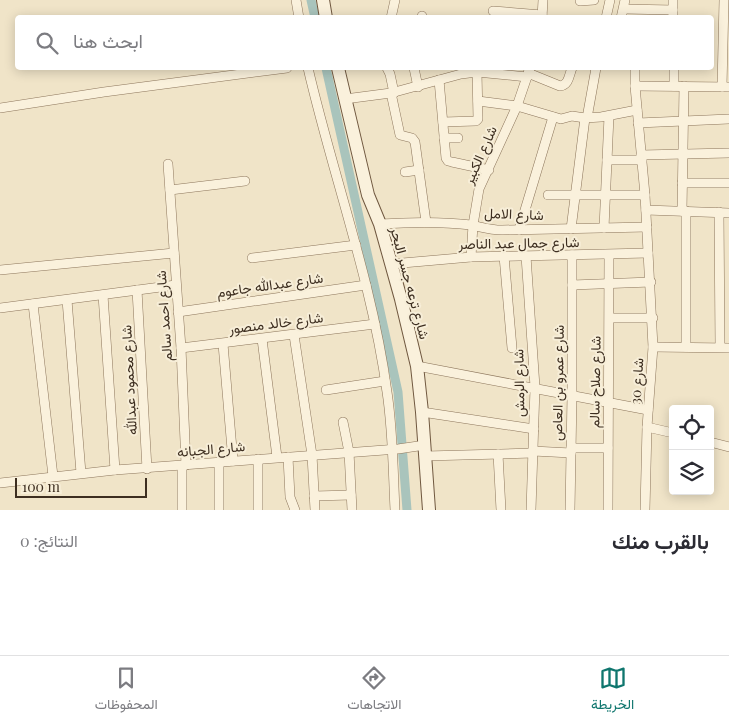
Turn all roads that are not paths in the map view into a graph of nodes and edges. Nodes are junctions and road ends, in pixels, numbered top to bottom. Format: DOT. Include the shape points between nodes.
graph roads {
  1 [pos="296,0"];
  2 [pos="323,0"];
  3 [pos="395,0"];
  4 [pos="543,0"];
  5 [pos="594,0"];
  6 [pos="610,0"];
  7 [pos="673,0"];
  8 [pos="724,0"];
  9 [pos="580,1"];
  10 [pos="623,9"];
  11 [pos="493,10"];
  12 [pos="673,14"];
  13 [pos="298,15"];
  14 [pos="326,15"];
  15 [pos="392,15"];
  16 [pos="534,15"];
  17 [pos="542,15"];
  18 [pos="607,15"];
  19 [pos="271,70"];
  20 [pos="308,70"];
  21 [pos="338,70"];
  22 [pos="388,70"];
  23 [pos="414,70"];
  24 [pos="570,70"];
  25 [pos="596,70"];
  26 [pos="635,70"];
  27 [pos="674,70"];
  28 [pos="476,72"];
  29 [pos="528,72"];
  30 [pos="439,80"];
  31 [pos="635,86"];
  32 [pos="674,86"];
  33 [pos="684,86"];
  34 [pos="418,87"];
  35 [pos="726,87"];
  36 [pos="392,93"];
  37 [pos="345,99"];
  38 [pos="478,102"];
  39 [pos="517,106"];
  40 [pos="0,108"];
  41 [pos="637,110"];
  42 [pos="608,116"];
  43 [pos="553,117"];
  44 [pos="586,118"];
  45 [pos="729,119"];
  46 [pos="683,120"];
  47 [pos="443,122"];
  48 [pos="638,122"];
  49 [pos="444,138"];
  50 [pos="458,138"];
  51 [pos="729,153"];
  52 [pos="683,154"];
  53 [pos="642,157"];
  54 [pos="607,160"];
  55 [pos="168,164"];
  56 [pos="419,170"];
  57 [pos="489,170"];
  58 [pos="405,172"];
  59 [pos="245,181"];
  60 [pos="682,183"];
  61 [pos="729,183"];
  62 [pos="170,190"];
  63 [pos="548,195"];
  64 [pos="574,195"];
  65 [pos="606,195"];
  66 [pos="645,195"];
  67 [pos="646,210"];
  68 [pos="684,211"];
  69 [pos="719,212"];
  70 [pos="729,213"];
  71 [pos="426,222"];
  72 [pos="380,224"];
  73 [pos="473,225"];
  74 [pos="647,227"];
  75 [pos="604,228"];
  76 [pos="570,229"];
  77 [pos="519,230"];
  78 [pos="356,245"];
  79 [pos="174,253"];
  80 [pos="648,253"];
  81 [pos="572,255"];
  82 [pos="609,255"];
  83 [pos="504,256"];
  84 [pos="526,256"];
  85 [pos="472,257"];
  86 [pos="252,258"];
  87 [pos="391,264"];
  88 [pos="0,270"];
  89 [pos="651,282"];
  90 [pos="366,284"];
  91 [pos="610,284"];
  92 [pos="572,285"];
  93 [pos="176,286"];
  94 [pos="137,290"];
  95 [pos="103,295"];
  96 [pos="67,300"];
  97 [pos="33,304"];
  98 [pos="0,308"];
  99 [pos="178,312"];
  100 [pos="610,318"];
  101 [pos="652,318"];
  102 [pos="375,324"];
  103 [pos="294,336"];
  104 [pos="262,339"];
  105 [pos="223,344"];
  106 [pos="653,347"];
  107 [pos="686,347"];
  108 [pos="180,348"];
  109 [pos="512,348"];
  110 [pos="724,348"];
  111 [pos="416,366"];
  112 [pos="385,381"];
  113 [pos="535,387"];
  114 [pos="326,390"];
  115 [pos="572,395"];
  116 [pos="609,402"];
  117 [pos="648,410"];
  118 [pos="422,412"];
  119 [pos="343,422"];
  120 [pos="647,427"];
  121 [pos="534,429"];
  122 [pos="669,432"];
  123 [pos="714,443"];
  124 [pos="729,447"];
  125 [pos="608,448"];
  126 [pos="395,449"];
  127 [pos="422,449"];
  128 [pos="571,451"];
  129 [pos="349,452"];
  130 [pos="533,452"];
  131 [pos="498,454"];
  132 [pos="312,455"];
  133 [pos="288,456"];
  134 [pos="276,457"];
  135 [pos="258,459"];
  136 [pos="233,461"];
  137 [pos="219,462"];
  138 [pos="184,465"];
  139 [pos="147,468"];
  140 [pos="115,470"];
  141 [pos="81,473"];
  142 [pos="53,476"];
  143 [pos="0,483"];
  144 [pos="351,495"];
  145 [pos="314,496"];
  146 [pos="182,510"];
  147 [pos="219,510"];
  148 [pos="258,510"];
  149 [pos="295,510"];
  150 [pos="315,510"];
  151 [pos="352,510"];
  152 [pos="395,510"];
  153 [pos="430,510"];
  154 [pos="501,510"];
  155 [pos="532,510"];
  156 [pos="570,510"];
  157 [pos="608,510"];
  158 [pos="645,510"];
  1 -- 13 [label="street"];
  2 -- 14 [label="street"];
  3 -- 15 [label="street"];
  4 -- 17 [label="street"];
  5 -- 9 [label="street"];
  6 -- 18 [label="street"];
  7 -- 12 [label="street"];
  8 -- 35 [label="street"];
  10 -- 12 [label="street"];
  11 -- 16 [label="street"];
  19 -- 40 [label="street"];
  20 -- 78 [label="street"];
  21 -- 37 [label="street, شارع ترعه جسر البحر"];
  22 -- 36 [label="street"];
  23 -- 34 [label="street"];
  24 -- 29 [label="street" via="566,84 560,86"];
  25 -- 44 [label="street"];
  26 -- 31 [label="street, شارع 30"];
  27 -- 32 [label="street"];
  28 -- 29 [label="street"];
  28 -- 30 [label="street"];
  28 -- 38 [label="street"];
  29 -- 39 [label="street, شارع الكبير"];
  30 -- 34 [label="street"];
  30 -- 47 [label="street"];
  31 -- 32 [label="street"];
  31 -- 41 [label="street, شارع 30"];
  32 -- 33 [label="street"];
  33 -- 35 [label="street"];
  33 -- 46 [label="street"];
  34 -- 36 [label="street"];
  36 -- 37 [label="street"];
  36 -- 56 [label="street" via="396,136 414,140"];
  37 -- 72 [label="street, شارع ترعه جسر البحر" via="368,195"];
  38 -- 39 [label="street"];
  38 -- 47 [label="street" via="476,121"];
  39 -- 43 [label="street"];
  39 -- 57 [label="street, شارع الكبير"];
  41 -- 42 [label="street"];
  41 -- 48 [label="street, شارع 30"];
  42 -- 44 [label="street"];
  42 -- 54 [label="street"];
  43 -- 44 [label="street"];
  43 -- 77 [label="street"];
  44 -- 64 [label="street"];
  45 -- 46 [label="street"];
  46 -- 48 [label="street"];
  46 -- 52 [label="street"];
  47 -- 49 [label="street"];
  48 -- 53 [label="street, شارع 30"];
  49 -- 50 [label="street"];
  49 -- 57 [label="street" via="448,161"];
  51 -- 52 [label="street"];
  52 -- 53 [label="street"];
  52 -- 60 [label="street"];
  53 -- 54 [label="street"];
  53 -- 66 [label="street, شارع 30"];
  54 -- 65 [label="street"];
  55 -- 62 [label="street, شارع احمد سالم"];
  56 -- 58 [label="street"];
  56 -- 71 [label="street"];
  57 -- 73 [label="street, شارع الكبير" via="476,202"];
  59 -- 62 [label="street"];
  60 -- 61 [label="street"];
  60 -- 68 [label="street"];
  62 -- 79 [label="street, شارع احمد سالم"];
  63 -- 64 [label="street"];
  64 -- 65 [label="street"];
  64 -- 76 [label="street"];
  65 -- 66 [label="street"];
  65 -- 75 [label="street"];
  66 -- 67 [label="street, شارع 30"];
  67 -- 68 [label="street"];
  67 -- 74 [label="street, شارع 30"];
  68 -- 69 [label="street"];
  68 -- 107 [label="street"];
  69 -- 70 [label="street"];
  69 -- 110 [label="street"];
  71 -- 72 [label="street, شارع الامل"];
  71 -- 73 [label="street, شارع الامل"];
  72 -- 87 [label="street, شارع ترعه جسر البحر"];
  73 -- 77 [label="street, شارع الامل" via="491,230"];
  73 -- 85 [label="street, شارع الكبير"];
  74 -- 75 [label="street, شارع الامل"];
  74 -- 80 [label="street, شارع 30"];
  75 -- 76 [label="street, شارع الامل"];
  76 -- 77 [label="street, شارع الامل"];
  78 -- 86 [label="street"];
  78 -- 90 [label="street"];
  79 -- 88 [label="street"];
  79 -- 93 [label="street, شارع احمد سالم"];
  80 -- 82 [label="street, شارع جمال عبد الناصر"];
  80 -- 89 [label="street, شارع 30"];
  81 -- 82 [label="street, شارع جمال عبد الناصر"];
  81 -- 84 [label="street, شارع جمال عبد الناصر"];
  81 -- 92 [label="street, شارع عمرو بن العاص"];
  82 -- 91 [label="street, شارع صلاح سالم"];
  83 -- 84 [label="street, شارع جمال عبد الناصر"];
  83 -- 85 [label="street, شارع جمال عبد الناصر"];
  83 -- 109 [label="street"];
  84 -- 113 [label="street, شارع الرمش"];
  85 -- 87 [label="street, شارع جمال عبد الناصر"];
  87 -- 111 [label="street, شارع ترعه جسر البحر"];
  89 -- 91 [label="street"];
  89 -- 101 [label="street, شارع 30"];
  90 -- 99 [label="street, شارع عبدالله جاعوم"];
  90 -- 102 [label="street"];
  91 -- 92 [label="street"];
  91 -- 100 [label="street, شارع صلاح سالم"];
  92 -- 115 [label="street, شارع عمرو بن العاص"];
  93 -- 94 [label="street"];
  93 -- 99 [label="street, شارع احمد سالم"];
  94 -- 95 [label="street"];
  94 -- 139 [label="street, شارع محمود عبدالله"];
  95 -- 96 [label="street"];
  95 -- 140 [label="street"];
  96 -- 97 [label="street"];
  96 -- 141 [label="street"];
  97 -- 98 [label="street"];
  97 -- 142 [label="street"];
  99 -- 108 [label="street, شارع احمد سالم"];
  100 -- 101 [label="street"];
  100 -- 116 [label="street, شارع صلاح سالم"];
  101 -- 106 [label="street, شارع 30"];
  102 -- 103 [label="street, شارع خالد منصور"];
  102 -- 112 [label="street"];
  103 -- 104 [label="street, شارع خالد منصور"];
  103 -- 132 [label="street"];
  104 -- 105 [label="street, شارع خالد منصور"];
  104 -- 134 [label="street"];
  105 -- 108 [label="street, شارع خالد منصور"];
  105 -- 136 [label="street"];
  106 -- 107 [label="street"];
  106 -- 117 [label="street, شارع 30"];
  107 -- 110 [label="street"];
  108 -- 138 [label="street, شارع احمد سالم"];
  111 -- 113 [label="street"];
  111 -- 118 [label="street, شارع ترعه جسر البحر"];
  112 -- 114 [label="street"];
  112 -- 126 [label="street"];
  113 -- 115 [label="street"];
  113 -- 121 [label="street, شارع الرمش"];
  115 -- 116 [label="street"];
  115 -- 128 [label="street, شارع عمرو بن العاص"];
  116 -- 117 [label="street"];
  116 -- 125 [label="street, شارع صلاح سالم"];
  117 -- 120 [label="street, شارع 30"];
  118 -- 121 [label="street"];
  118 -- 127 [label="street, شارع ترعه جسر البحر"];
  119 -- 129 [label="street"];
  120 -- 122 [label="street"];
  120 -- 158 [label="street, شارع 30"];
  121 -- 130 [label="street, شارع الرمش"];
  123 -- 124 [label="street"];
  125 -- 128 [label="street, شارع الجبانه"];
  125 -- 157 [label="street, شارع صلاح سالم"];
  126 -- 127 [label="street, شارع الجبانه"];
  126 -- 129 [label="street, شارع الجبانه"];
  126 -- 152 [label="street"];
  127 -- 131 [label="street, شارع الجبانه"];
  127 -- 153 [label="street, شارع ترعه جسر البحر"];
  128 -- 130 [label="street, شارع الجبانه"];
  128 -- 156 [label="street, شارع عمرو بن العاص"];
  129 -- 132 [label="street, شارع الجبانه"];
  129 -- 144 [label="street"];
  130 -- 131 [label="street, شارع الجبانه"];
  130 -- 155 [label="street, شارع الرمش"];
  131 -- 154 [label="street"];
  132 -- 133 [label="street, شارع الجبانه"];
  132 -- 145 [label="street"];
  133 -- 134 [label="street, شارع الجبانه"];
  133 -- 149 [label="street" via="290,498"];
  134 -- 135 [label="street, شارع الجبانه"];
  135 -- 136 [label="street, شارع الجبانه"];
  135 -- 148 [label="street"];
  136 -- 137 [label="street, شارع الجبانه"];
  137 -- 138 [label="street, شارع الجبانه"];
  137 -- 147 [label="street"];
  138 -- 139 [label="street, شارع الجبانه"];
  138 -- 146 [label="street, شارع احمد سالم"];
  139 -- 140 [label="street, شارع الجبانه"];
  140 -- 141 [label="street, شارع الجبانه"];
  141 -- 142 [label="street, شارع الجبانه"];
  142 -- 143 [label="street, شارع الجبانه"];
  144 -- 145 [label="street"];
  144 -- 151 [label="street"];
  145 -- 150 [label="street"];
}
